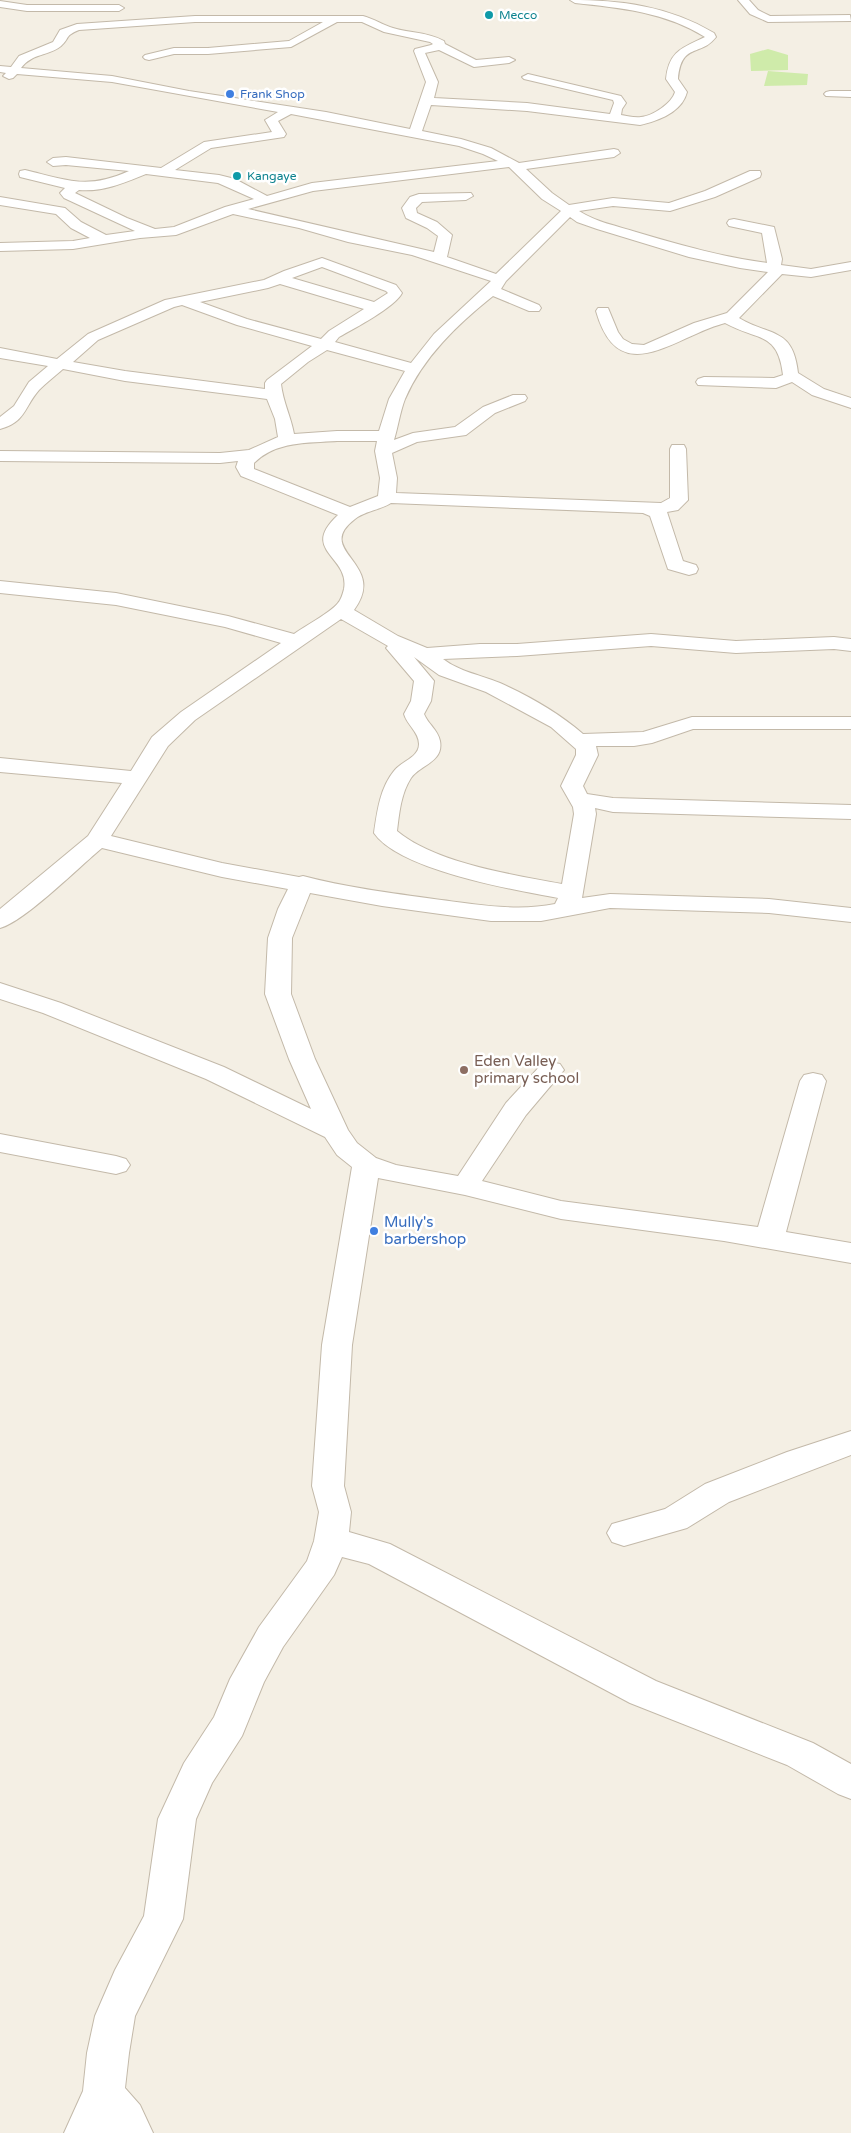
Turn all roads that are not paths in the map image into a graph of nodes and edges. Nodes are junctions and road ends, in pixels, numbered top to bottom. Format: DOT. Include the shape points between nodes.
graph roads {
  1 [pos="575,0"];
  2 [pos="742,0"];
  3 [pos="8,3"];
  4 [pos="0,4"];
  5 [pos="27,8"];
  6 [pos="132,8"];
  7 [pos="214,8"];
  8 [pos="13,17"];
  9 [pos="336,18"];
  10 [pos="850,18"];
  11 [pos="233,26"];
  12 [pos="439,45"];
  13 [pos="235,48"];
  14 [pos="149,57"];
  15 [pos="509,60"];
  16 [pos="0,69"];
  17 [pos="14,71"];
  18 [pos="528,77"];
  19 [pos="0,84"];
  20 [pos="830,94"];
  21 [pos="851,94"];
  22 [pos="427,101"];
  23 [pos="310,102"];
  24 [pos="294,110"];
  25 [pos="615,118"];
  26 [pos="415,133"];
  27 [pos="614,153"];
  28 [pos="53,162"];
  29 [pos="513,165"];
  30 [pos="142,171"];
  31 [pos="26,174"];
  32 [pos="162,174"];
  33 [pos="755,174"];
  34 [pos="76,185"];
  35 [pos="466,196"];
  36 [pos="264,200"];
  37 [pos="0,201"];
  38 [pos="230,210"];
  39 [pos="567,210"];
  40 [pos="734,223"];
  41 [pos="154,233"];
  42 [pos="104,240"];
  43 [pos="0,247"];
  44 [pos="440,259"];
  45 [pos="851,266"];
  46 [pos="776,269"];
  47 [pos="817,272"];
  48 [pos="278,279"];
  49 [pos="851,282"];
  50 [pos="495,284"];
  51 [pos="181,300"];
  52 [pos="378,308"];
  53 [pos="534,308"];
  54 [pos="604,311"];
  55 [pos="730,317"];
  56 [pos="325,344"];
  57 [pos="0,353"];
  58 [pos="61,364"];
  59 [pos="413,368"];
  60 [pos="791,375"];
  61 [pos="704,382"];
  62 [pos="274,395"];
  63 [pos="519,398"];
  64 [pos="851,403"];
  65 [pos="0,424"];
  66 [pos="287,440"];
  67 [pos="385,443"];
  68 [pos="678,448"];
  69 [pos="253,455"];
  70 [pos="0,456"];
  71 [pos="387,498"];
  72 [pos="649,509"];
  73 [pos="350,514"];
  74 [pos="689,569"];
  75 [pos="0,588"];
  76 [pos="341,611"];
  77 [pos="391,640"];
  78 [pos="297,641"];
  79 [pos="851,645"];
  80 [pos="425,654"];
  81 [pos="851,723"];
  82 [pos="579,740"];
  83 [pos="0,765"];
  84 [pos="136,778"];
  85 [pos="583,807"];
  86 [pos="851,812"];
  87 [pos="97,840"];
  88 [pos="303,883"];
  89 [pos="568,901"];
  90 [pos="851,915"];
  91 [pos="0,921"];
  92 [pos="0,991"];
  93 [pos="551,1070"];
  94 [pos="813,1081"];
  95 [pos="335,1131"];
  96 [pos="0,1143"];
  97 [pos="366,1164"];
  98 [pos="116,1165"];
  99 [pos="465,1186"];
  100 [pos="768,1240"];
  101 [pos="851,1253"];
  102 [pos="851,1443"];
  103 [pos="624,1534"];
  104 [pos="330,1541"];
  105 [pos="851,1783"];
  106 [pos="104,2094"];
  107 [pos="85,2133"];
  108 [pos="132,2133"];
  1 -- 25 [label="street" via="671,15 697,26 711,37 679,54 672,79 680,92 679,100 649,120"];
  2 -- 10 [label="street" via="754,12 768,19"];
  3 -- 4 [label="street"];
  3 -- 5 [label="street"];
  5 -- 6 [label="street"];
  5 -- 8 [label="street"];
  7 -- 11 [label="street" via="240,11"];
  9 -- 11 [label="street"];
  9 -- 12 [label="street" via="369,21 388,30 436,40"];
  9 -- 13 [label="street" via="291,44"];
  11 -- 13 [label="street"];
  11 -- 17 [label="street" via="168,20 77,27 64,32 57,44 23,58"];
  12 -- 15 [label="street" via="474,64"];
  12 -- 22 [label="street" via="419,51 432,78"];
  13 -- 14 [label="street" via="174,51"];
  16 -- 17 [label="street"];
  17 -- 19 [label="street"];
  17 -- 24 [label="street" via="112,79"];
  18 -- 25 [label="street" via="616,98 620,103"];
  20 -- 21 [label="street"];
  22 -- 25 [label="street" via="527,107"];
  22 -- 26 [label="street"];
  23 -- 24 [label="street"];
  24 -- 26 [label="street"];
  24 -- 32 [label="street" via="271,120 280,134 208,145"];
  26 -- 29 [label="street" via="487,151"];
  27 -- 29 [label="street"];
  28 -- 30 [label="street" via="93,163"];
  29 -- 36 [label="street" via="312,187"];
  29 -- 39 [label="street" via="546,196"];
  30 -- 32 [label="street"];
  30 -- 34 [label="street" via="107,184"];
  31 -- 34 [label="street"];
  32 -- 36 [label="street" via="230,182"];
  33 -- 39 [label="street" via="670,207 613,202"];
  34 -- 41 [label="street" via="68,195"];
  35 -- 44 [label="street" via="420,198 409,208 411,215 445,235"];
  36 -- 38 [label="street"];
  37 -- 42 [label="street" via="60,211 76,225"];
  38 -- 41 [label="street" via="185,229"];
  38 -- 44 [label="street"];
  39 -- 46 [label="street" via="602,226 694,254"];
  39 -- 50 [label="street"];
  40 -- 46 [label="street" via="769,230"];
  41 -- 42 [label="street"];
  42 -- 43 [label="street" via="73,245"];
  44 -- 50 [label="street"];
  45 -- 47 [label="street"];
  46 -- 47 [label="street"];
  46 -- 55 [label="street" via="748,302"];
  47 -- 49 [label="street"];
  48 -- 51 [label="street" via="260,286"];
  48 -- 52 [label="street"];
  48 -- 52 [label="street" via="314,264 328,263 391,288 395,293 393,297"];
  50 -- 53 [label="street"];
  50 -- 59 [label="street" via="447,328"];
  51 -- 56 [label="street" via="242,322"];
  51 -- 58 [label="street" via="93,336"];
  52 -- 56 [label="street" via="334,334"];
  54 -- 55 [label="street" via="616,341 622,346 638,349 656,347 702,325"];
  55 -- 60 [label="street" via="732,321 779,341 790,360"];
  56 -- 59 [label="street"];
  56 -- 62 [label="street" via="273,383"];
  57 -- 58 [label="street"];
  58 -- 62 [label="street"];
  58 -- 65 [label="street" via="29,392 16,414"];
  59 -- 67 [label="street" via="394,408"];
  60 -- 61 [label="street" via="787,380 776,383"];
  60 -- 64 [label="street" via="818,392"];
  62 -- 66 [label="street"];
  63 -- 67 [label="street" via="489,410 460,431"];
  66 -- 67 [label="street" via="337,436"];
  66 -- 69 [label="street"];
  67 -- 71 [label="street"];
  68 -- 72 [label="street" via="679,500 672,506"];
  69 -- 70 [label="street" via="220,458"];
  69 -- 73 [label="street" via="245,463 247,472"];
  71 -- 72 [label="street"];
  71 -- 73 [label="street"];
  72 -- 74 [label="street" via="658,513 675,565"];
  73 -- 76 [label="street" via="338,525 332,537 333,549 353,577 353,590 347,606"];
  75 -- 78 [label="street" via="116,599 228,622"];
  76 -- 77 [label="street"];
  76 -- 78 [label="street"];
  77 -- 80 [label="street"];
  77 -- 89 [label="street" via="424,681 421,701 414,714 415,720 429,734 430,747 422,761 401,775 388,809 385,833 390,840 422,854"];
  78 -- 84 [label="street" via="188,716 160,742"];
  79 -- 80 [label="street" via="736,648 650,640"];
  80 -- 82 [label="street" via="446,671 493,688 558,723"];
  81 -- 82 [label="street" via="692,723 654,737"];
  82 -- 85 [label="street" via="586,747 587,755 572,786"];
  83 -- 84 [label="street"];
  84 -- 87 [label="street"];
  85 -- 86 [label="street" via="613,805"];
  85 -- 89 [label="street"];
  87 -- 88 [label="street" via="205,867"];
  87 -- 91 [label="street"];
  88 -- 89 [label="street" via="382,899 491,914 541,914"];
  88 -- 95 [label="street" via="280,938 278,994 302,1059"];
  89 -- 90 [label="street" via="699,902"];
  92 -- 95 [label="street" via="52,1008 215,1073"];
  93 -- 99 [label="street" via="516,1109"];
  94 -- 100 [label="street"];
  95 -- 97 [label="street" via="347,1149"];
  96 -- 98 [label="street"];
  97 -- 99 [label="street" via="391,1173"];
  97 -- 104 [label="street" via="337,1346 328,1486 335,1512"];
  99 -- 100 [label="street" via="561,1210 706,1228"];
  100 -- 101 [label="street"];
  102 -- 103 [label="street" via="717,1492 675,1519"];
  104 -- 105 [label="street" via="378,1553 642,1692 800,1754"];
  104 -- 106 [label="street" via="322,1566 271,1637 248,1679 229,1725 197,1774 177,1819 163,1919 115,2016"];
  106 -- 107 [label="street"];
  106 -- 108 [label="street"];
}
